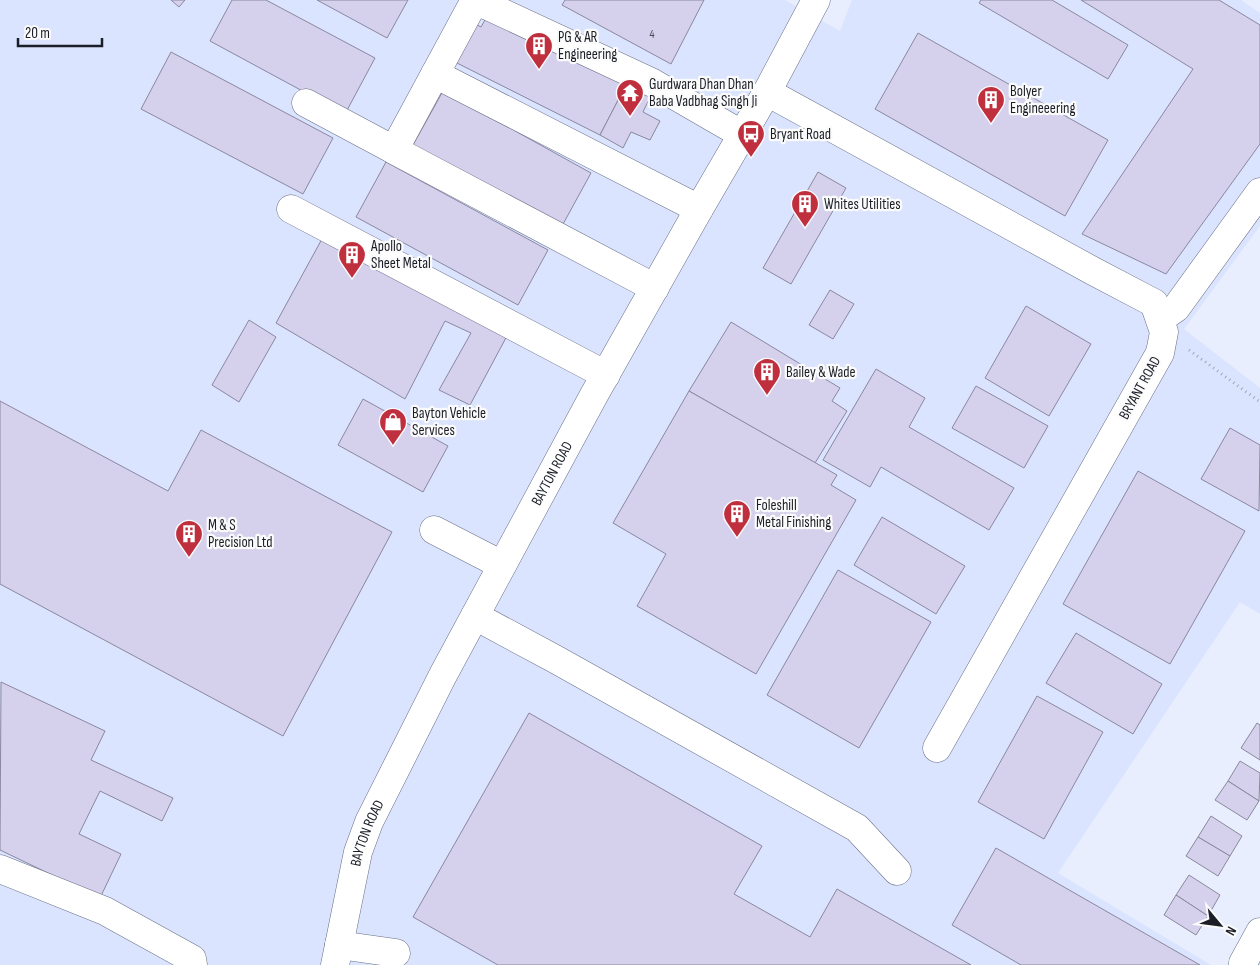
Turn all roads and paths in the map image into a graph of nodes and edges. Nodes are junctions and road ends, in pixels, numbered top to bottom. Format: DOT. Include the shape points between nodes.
graph roads {
  1 [pos="475,0"];
  2 [pos="816,0"];
  3 [pos="435,74"];
  4 [pos="767,92"];
  5 [pos="306,103"];
  6 [pos="743,135"];
  7 [pos="394,150"];
  8 [pos="1260,192"];
  9 [pos="291,209"];
  10 [pos="699,209"];
  11 [pos="654,288"];
  12 [pos="1162,326"];
  13 [pos="606,375"];
  14 [pos="1260,402"];
  15 [pos="434,530"];
  16 [pos="502,565"];
  17 [pos="475,616"];
  18 [pos="937,748"];
  19 [pos="0,869"];
  20 [pos="897,871"];
  21 [pos="1260,932"];
  22 [pos="396,953"];
  23 [pos="337,955"];
  24 [pos="1243,963"];
  25 [pos="193,965"];
  1 -- 3 [label="street"];
  1 -- 6 [label="street" via="653,83"];
  2 -- 4 [label="street, BAYTON ROAD"];
  3 -- 7 [label="street"];
  3 -- 10 [label="street"];
  4 -- 6 [label="street, BAYTON ROAD"];
  4 -- 12 [label="street" via="1154,302"];
  5 -- 7 [label="street"];
  6 -- 10 [label="street, BAYTON ROAD"];
  7 -- 11 [label="street"];
  8 -- 12 [label="street"];
  9 -- 13 [label="street"];
  10 -- 11 [label="street, BAYTON ROAD"];
  11 -- 13 [label="street, BAYTON ROAD"];
  12 -- 14 [label="path"];
  12 -- 18 [label="street, BRYANT ROAD" via="1160,353"];
  13 -- 16 [label="street, BAYTON ROAD"];
  15 -- 16 [label="street"];
  16 -- 17 [label="street, BAYTON ROAD"];
  17 -- 20 [label="street" via="858,828"];
  17 -- 23 [label="street, BAYTON ROAD" via="360,817 358,852"];
  19 -- 25 [label="street" via="105,911 192,959"];
  21 -- 24 [label="street"];
  22 -- 23 [label="street"];
}
